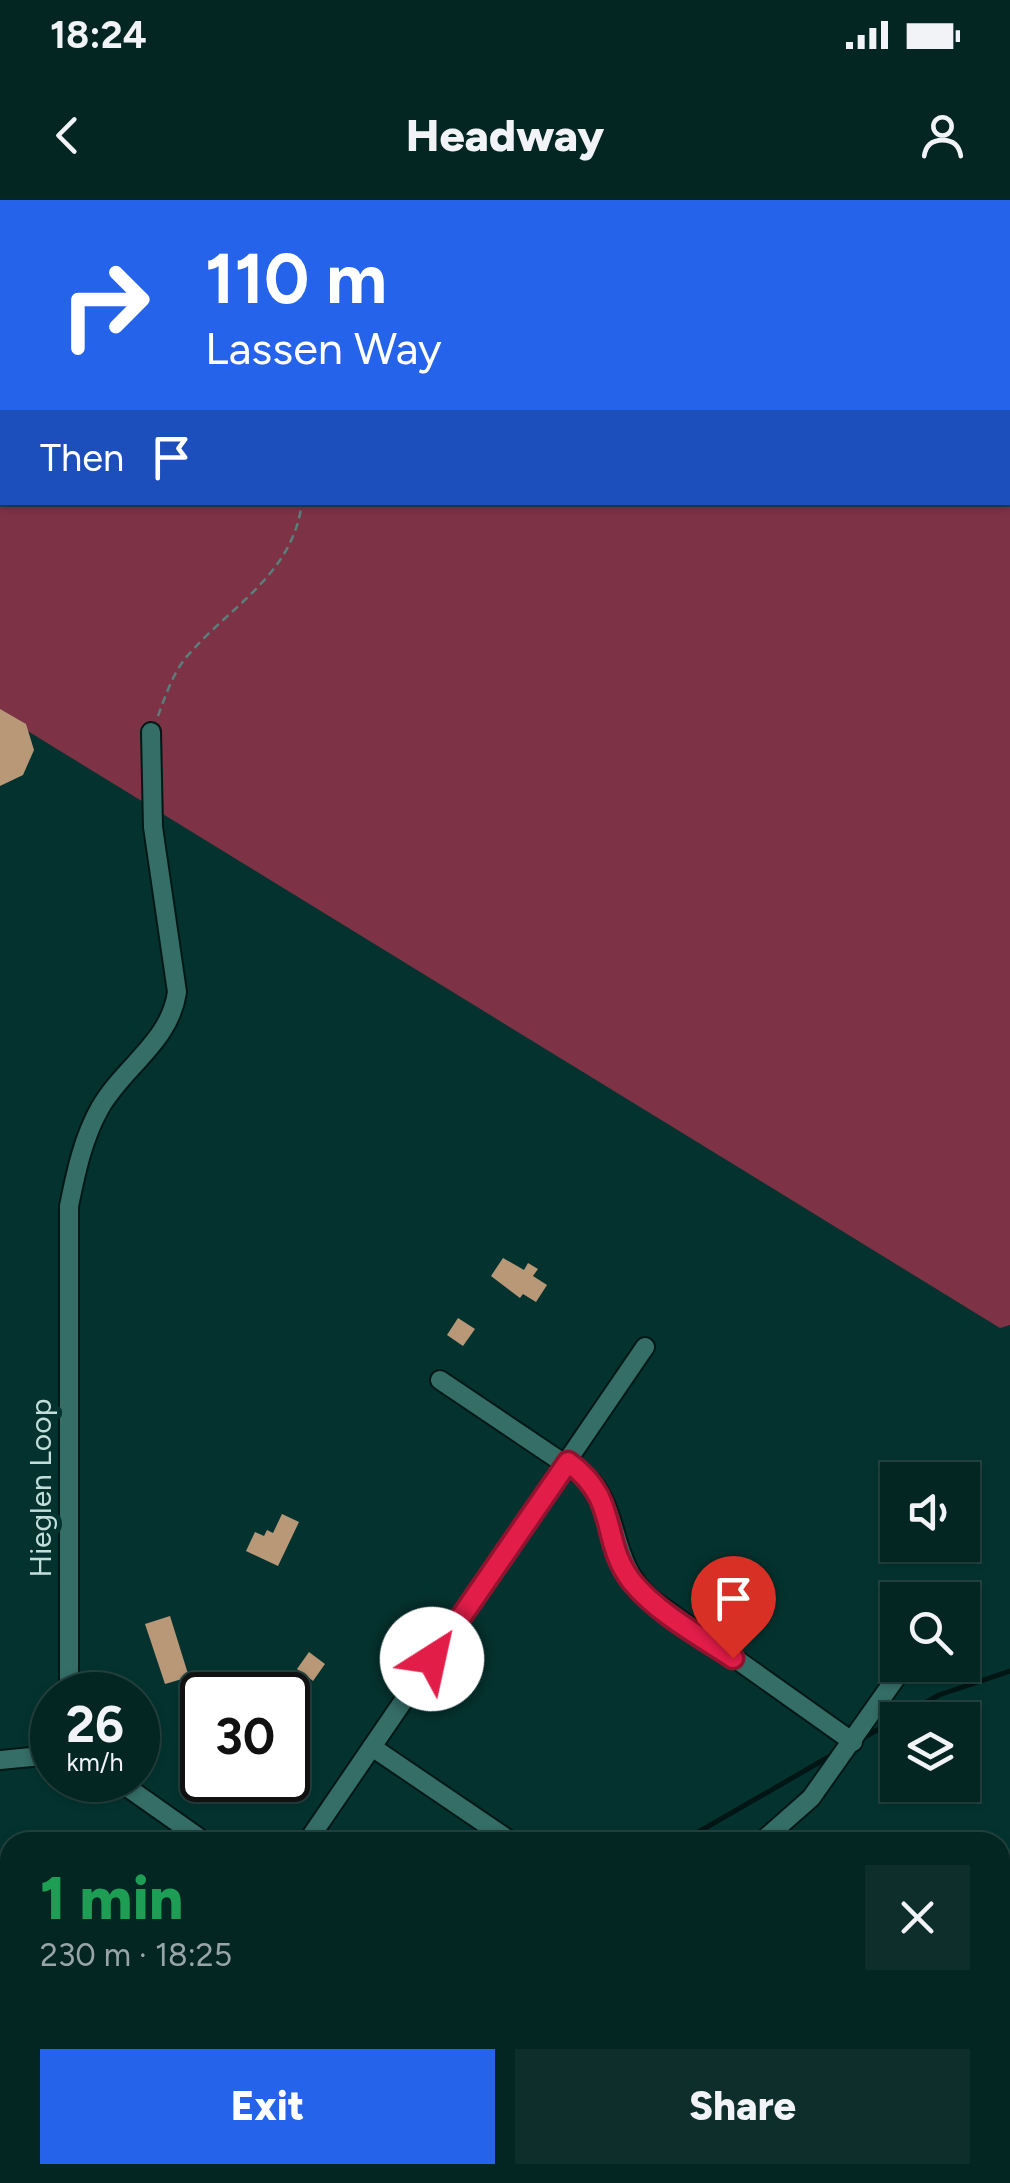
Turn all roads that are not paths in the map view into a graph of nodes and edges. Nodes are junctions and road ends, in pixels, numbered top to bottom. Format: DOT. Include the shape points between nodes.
graph roads {
  1 [pos="152,732"];
  2 [pos="645,1347"];
  3 [pos="440,1380"];
  4 [pos="568,1462"];
  5 [pos="69,1672"];
  6 [pos="894,1682"];
  7 [pos="853,1742"];
  8 [pos="372,1747"];
  9 [pos="30,1757"];
  10 [pos="0,1760"];
  11 [pos="149,1802"];
  12 [pos="191,1832"];
  13 [pos="314,1832"];
  14 [pos="497,1832"];
  15 [pos="772,1832"];
  1 -- 5 [label="street, Hieglen Loop" via="152,827 174,964 174,1015 115,1086 89,1132 69,1206"];
  2 -- 4 [label="street"];
  3 -- 4 [label="street"];
  4 -- 7 [label="street" via="601,1493 634,1583"];
  4 -- 8 [label="street"];
  6 -- 7 [label="street"];
  7 -- 15 [label="street" via="811,1798"];
  8 -- 13 [label="street"];
  8 -- 14 [label="street"];
  9 -- 10 [label="street"];
  11 -- 12 [label="street"];
}
